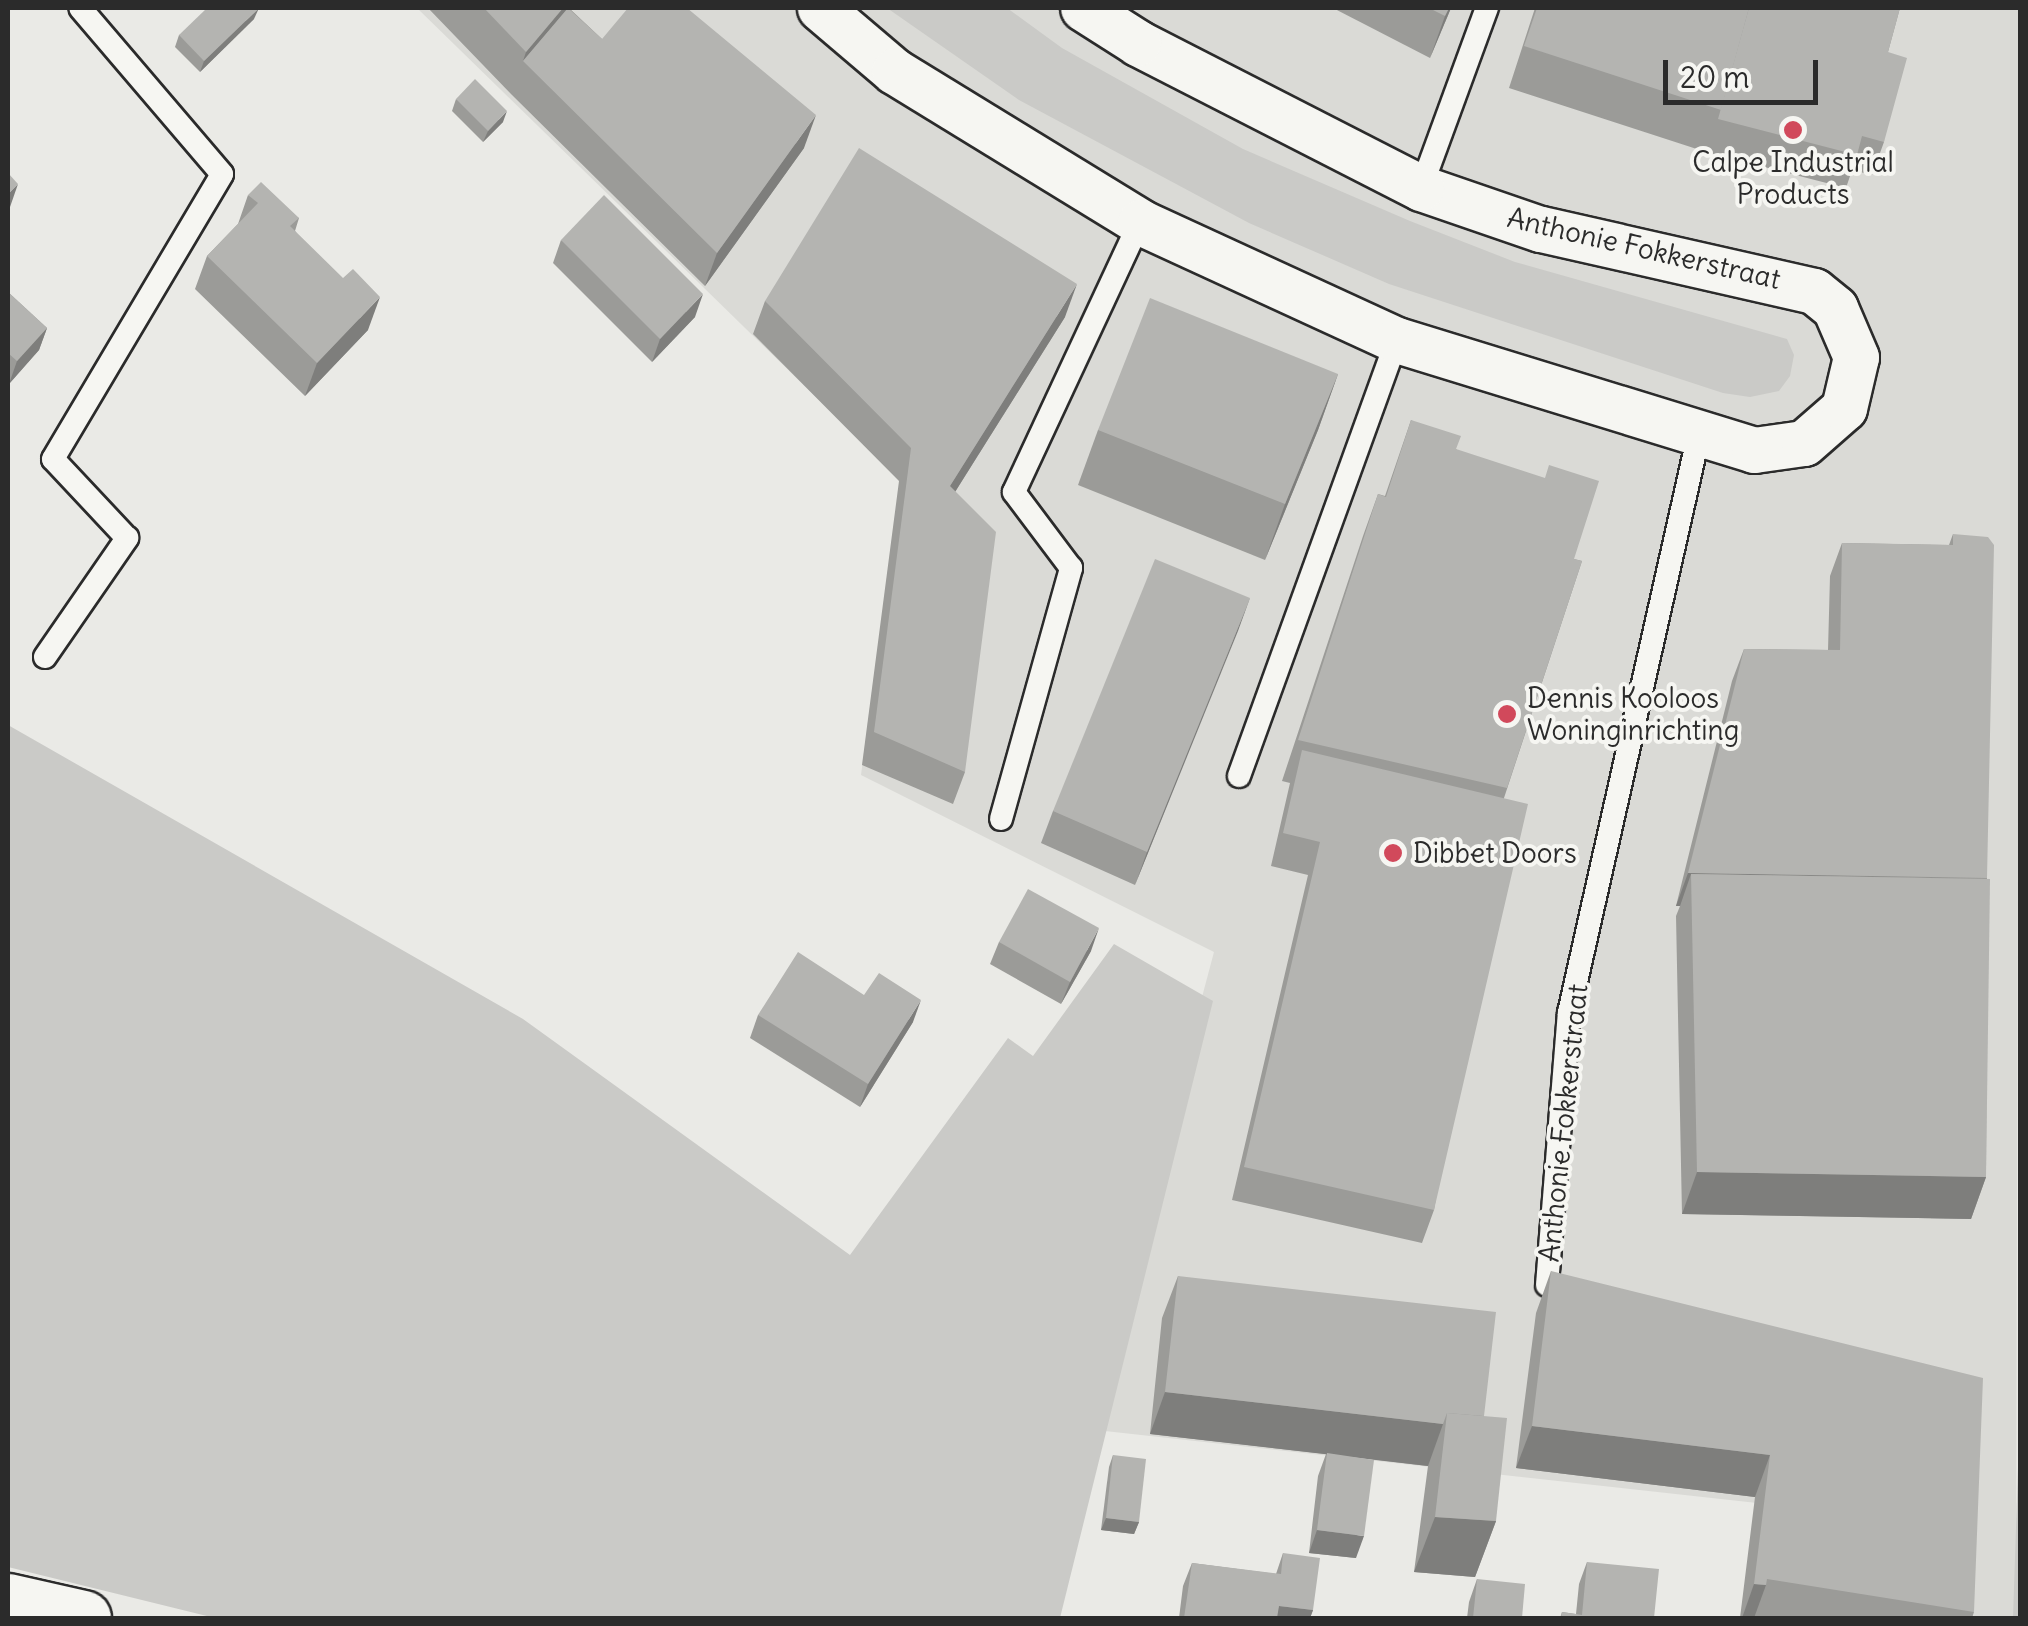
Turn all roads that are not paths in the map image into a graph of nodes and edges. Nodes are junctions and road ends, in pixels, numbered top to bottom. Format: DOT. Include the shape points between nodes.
graph roads {
  1 [pos="80,8"];
  2 [pos="820,8"];
  3 [pos="1083,8"];
  4 [pos="1487,8"];
  5 [pos="1421,188"];
  6 [pos="1140,222"];
  7 [pos="1396,340"];
  8 [pos="1700,434"];
  9 [pos="45,657"];
  10 [pos="1239,776"];
  11 [pos="1001,819"];
  12 [pos="1547,1285"];
  13 [pos="8,1602"];
  14 [pos="83,1618"];
  1 -- 9 [label="lane" via="222,174 52,460 127,538"];
  2 -- 6 [label="street, Anthonie Fokkerstraat" via="894,71"];
  3 -- 5 [label="street, Anthonie Fokkerstraat" via="1138,43"];
  4 -- 5 [label="lane"];
  5 -- 8 [label="street, Anthonie Fokkerstraat" via="1540,229 1788,282 1834,308 1856,357 1844,408 1826,430 1778,450"];
  6 -- 7 [label="street, Anthonie Fokkerstraat"];
  6 -- 11 [label="lane" via="1014,492 1071,568"];
  7 -- 8 [label="street, Anthonie Fokkerstraat"];
  7 -- 10 [label="lane"];
  8 -- 12 [label="lane, Anthonie Fokkerstraat" via="1569,1013"];
  13 -- 14 [label="street"];
}
